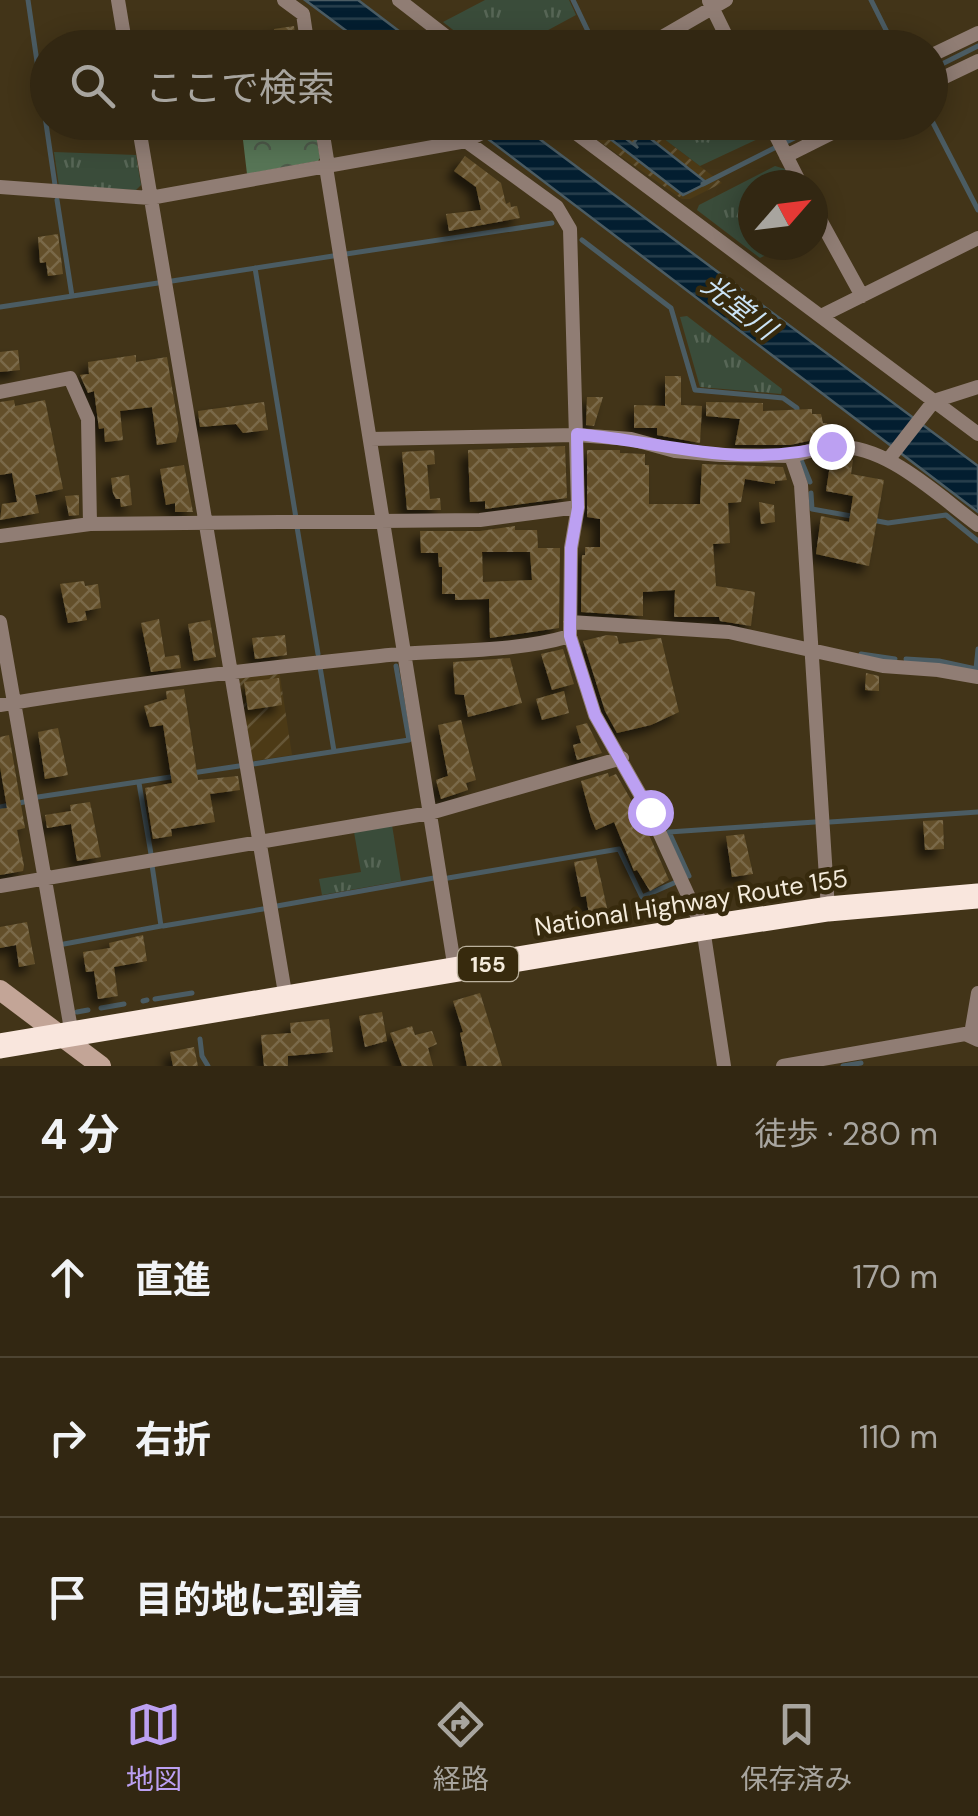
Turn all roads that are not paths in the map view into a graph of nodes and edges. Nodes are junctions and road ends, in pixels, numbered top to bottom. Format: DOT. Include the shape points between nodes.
graph roads {
  1 [pos="118,0"];
  2 [pos="284,0"];
  3 [pos="399,0"];
  4 [pos="415,0"];
  5 [pos="716,3"];
  6 [pos="425,20"];
  7 [pos="123,30"];
  8 [pos="305,30"];
  9 [pos="438,30"];
  10 [pos="672,30"];
  11 [pos="726,30"];
  12 [pos="978,33"];
  13 [pos="948,47"];
  14 [pos="978,60"];
  15 [pos="948,75"];
  16 [pos="141,140"];
  17 [pos="323,140"];
  18 [pos="468,140"];
  19 [pos="585,140"];
  20 [pos="778,140"];
  21 [pos="327,166"];
  22 [pos="793,170"];
  23 [pos="0,186"];
  24 [pos="150,198"];
  25 [pos="828,234"];
  26 [pos="978,238"];
  27 [pos="862,296"];
  28 [pos="823,315"];
  29 [pos="978,387"];
  30 [pos="0,392"];
  31 [pos="930,406"];
  32 [pos="577,434"];
  33 [pos="978,434"];
  34 [pos="370,439"];
  35 [pos="790,456"];
  36 [pos="889,458"];
  37 [pos="578,508"];
  38 [pos="383,522"];
  39 [pos="205,523"];
  40 [pos="90,524"];
  41 [pos="978,524"];
  42 [pos="0,536"];
  43 [pos="0,622"];
  44 [pos="570,629"];
  45 [pos="811,652"];
  46 [pos="404,653"];
  47 [pos="230,671"];
  48 [pos="978,677"];
  49 [pos="7,704"];
  50 [pos="622,758"];
  51 [pos="430,813"];
  52 [pos="259,841"];
  53 [pos="44,878"];
  54 [pos="0,886"];
  55 [pos="978,896"];
  56 [pos="828,908"];
  57 [pos="703,928"];
  58 [pos="455,970"];
  59 [pos="0,990"];
  60 [pos="978,992"];
  61 [pos="286,999"];
  62 [pos="66,1036"];
  63 [pos="974,1037"];
  64 [pos="0,1046"];
  65 [pos="101,1066"];
  66 [pos="724,1066"];
  67 [pos="783,1066"];
  1 -- 7 [label="street"];
  2 -- 8 [label="street" via="302,14"];
  3 -- 6 [label="street"];
  4 -- 6 [label="street"];
  5 -- 10 [label="street"];
  5 -- 11 [label="street"];
  6 -- 9 [label="street"];
  12 -- 13 [label="street"];
  14 -- 15 [label="street"];
  16 -- 24 [label="street"];
  17 -- 21 [label="street"];
  18 -- 21 [label="street"];
  18 -- 32 [label="street" via="557,207 570,229"];
  19 -- 28 [label="street"];
  20 -- 22 [label="street"];
  21 -- 24 [label="street"];
  21 -- 34 [label="street"];
  23 -- 24 [label="street"];
  24 -- 39 [label="street"];
  25 -- 27 [label="street"];
  26 -- 27 [label="street"];
  27 -- 28 [label="street"];
  28 -- 31 [label="street"];
  29 -- 31 [label="street"];
  30 -- 40 [label="street" via="70,378 88,419"];
  31 -- 33 [label="street"];
  31 -- 36 [label="street"];
  32 -- 34 [label="street"];
  32 -- 35 [label="street" via="675,451"];
  32 -- 37 [label="street"];
  34 -- 38 [label="street"];
  35 -- 36 [label="street" via="831,446"];
  35 -- 45 [label="street" via="801,485"];
  36 -- 41 [label="street"];
  37 -- 38 [label="street"];
  37 -- 44 [label="street"];
  38 -- 39 [label="street"];
  38 -- 46 [label="street"];
  39 -- 40 [label="street"];
  39 -- 47 [label="street"];
  40 -- 42 [label="street"];
  43 -- 49 [label="street"];
  44 -- 45 [label="street" via="729,632"];
  44 -- 46 [label="street" via="542,644"];
  44 -- 50 [label="street" via="595,715"];
  45 -- 48 [label="street"];
  45 -- 56 [label="street"];
  46 -- 47 [label="street"];
  46 -- 51 [label="street"];
  47 -- 49 [label="street"];
  47 -- 52 [label="street"];
  49 -- 53 [label="street"];
  50 -- 51 [label="street"];
  50 -- 57 [label="street"];
  51 -- 52 [label="street"];
  51 -- 58 [label="street"];
  52 -- 53 [label="street"];
  52 -- 61 [label="street"];
  53 -- 54 [label="street"];
  53 -- 62 [label="street"];
  55 -- 56 [label="highway, National Highway Route 155 / 155"];
  56 -- 57 [label="highway, National Highway Route 155 / 155"];
  57 -- 58 [label="highway, National Highway Route 155 / 155"];
  57 -- 66 [label="street"];
  58 -- 61 [label="highway, National Highway Route 155 / 155"];
  59 -- 62 [label="street"];
  60 -- 63 [label="street"];
  61 -- 62 [label="highway, National Highway Route 155 / 155"];
  62 -- 64 [label="highway, National Highway Route 155 / 155"];
  62 -- 65 [label="street"];
  63 -- 67 [label="street"];
}
